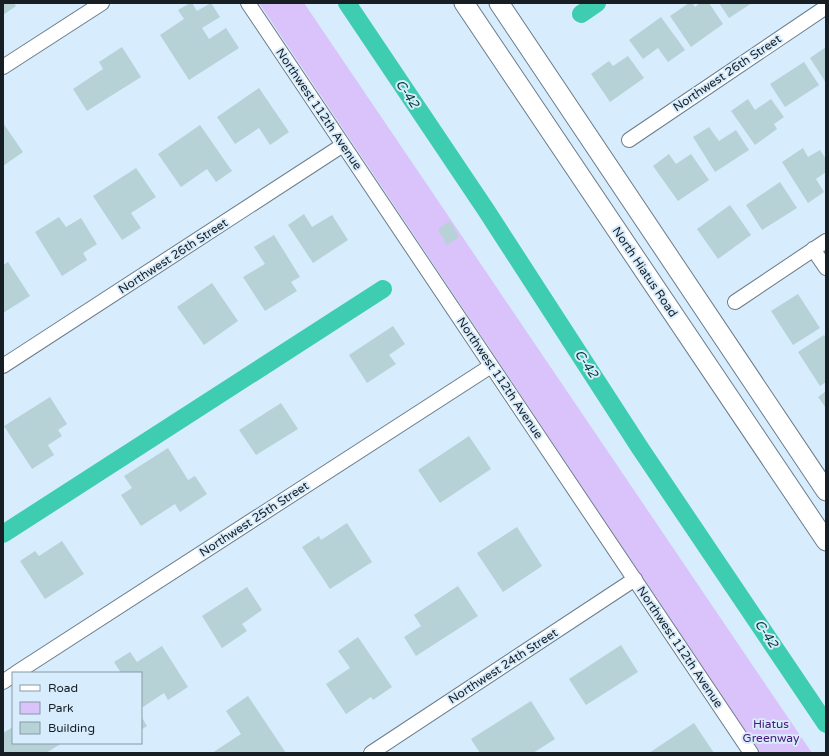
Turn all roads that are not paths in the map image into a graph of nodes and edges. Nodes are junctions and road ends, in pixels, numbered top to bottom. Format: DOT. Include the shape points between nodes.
graph roads {
  1 [pos="102,3"];
  2 [pos="248,3"];
  3 [pos="464,3"];
  4 [pos="499,3"];
  5 [pos="826,7"];
  6 [pos="3,67"];
  7 [pos="629,140"];
  8 [pos="343,145"];
  9 [pos="826,241"];
  10 [pos="814,249"];
  11 [pos="826,268"];
  12 [pos="735,302"];
  13 [pos="3,366"];
  14 [pos="491,366"];
  15 [pos="826,491"];
  16 [pos="826,541"];
  17 [pos="635,579"];
  18 [pos="18,672"];
  19 [pos="12,676"];
  20 [pos="3,682"];
  21 [pos="372,753"];
  22 [pos="751,753"];
  1 -- 6 [label="street"];
  2 -- 8 [label="street, Northwest 112th Avenue"];
  3 -- 16 [label="main road, North Hiatus Road"];
  4 -- 15 [label="main road"];
  5 -- 7 [label="street, Northwest 26th Street"];
  8 -- 13 [label="street, Northwest 26th Street"];
  8 -- 14 [label="street, Northwest 112th Avenue"];
  9 -- 10 [label="street"];
  10 -- 11 [label="street"];
  10 -- 12 [label="street"];
  14 -- 17 [label="street, Northwest 112th Avenue"];
  14 -- 18 [label="street, Northwest 25th Street"];
  17 -- 21 [label="street, Northwest 24th Street"];
  17 -- 22 [label="street, Northwest 112th Avenue"];
  19 -- 20 [label="street"];
}
